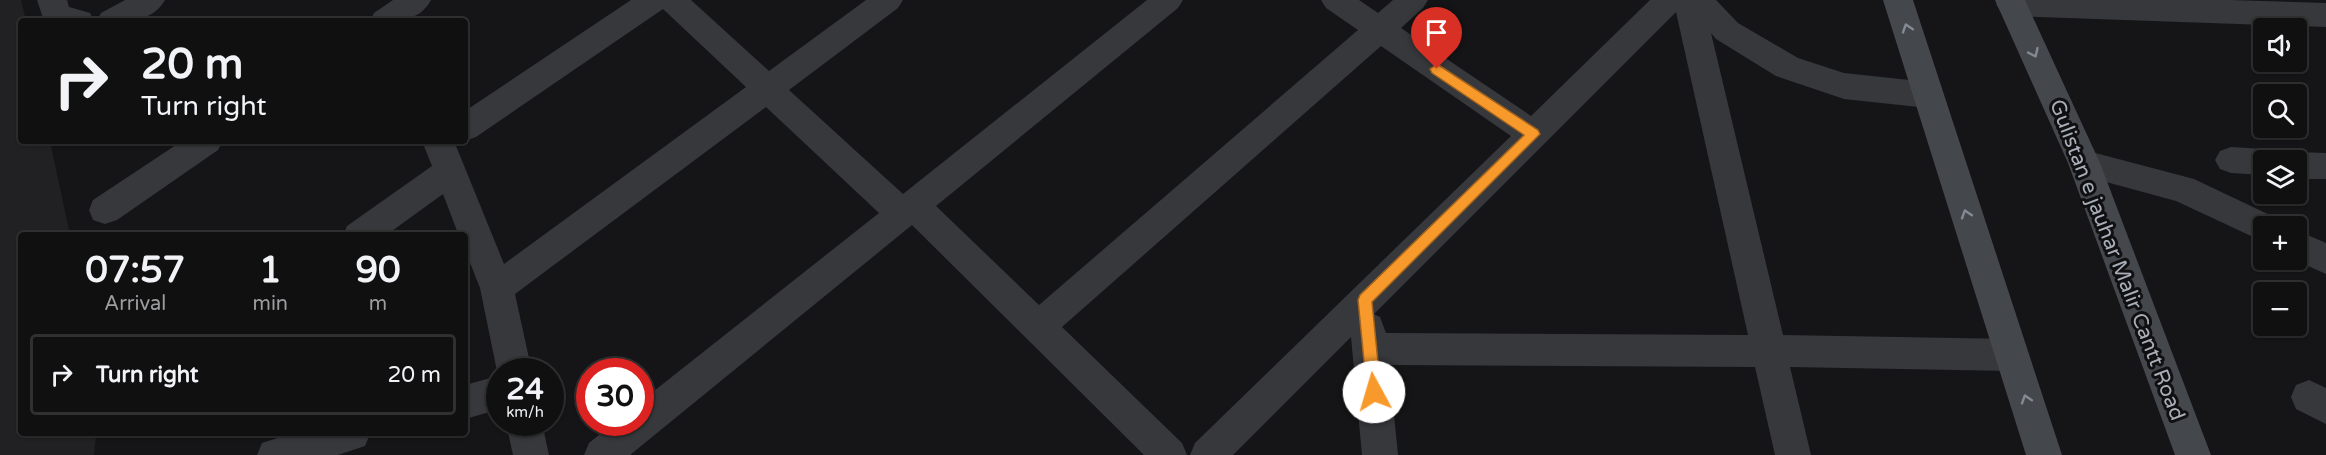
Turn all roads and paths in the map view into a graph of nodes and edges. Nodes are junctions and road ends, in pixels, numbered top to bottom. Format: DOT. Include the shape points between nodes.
graph roads {
  1 [pos="52,0"];
  2 [pos="117,0"];
  3 [pos="150,0"];
  4 [pos="368,0"];
  5 [pos="416,0"];
  6 [pos="654,0"];
  7 [pos="672,0"];
  8 [pos="888,0"];
  9 [pos="1168,0"];
  10 [pos="1335,0"];
  11 [pos="1413,0"];
  12 [pos="1669,0"];
  13 [pos="1688,0"];
  14 [pos="1698,0"];
  15 [pos="1898,0"];
  16 [pos="2010,2"];
  17 [pos="2318,10"];
  18 [pos="65,18"];
  19 [pos="107,18"];
  20 [pos="117,18"];
  21 [pos="381,18"];
  22 [pos="388,18"];
  23 [pos="1379,30"];
  24 [pos="768,88"];
  25 [pos="1928,96"];
  26 [pos="468,130"];
  27 [pos="1533,134"];
  28 [pos="203,144"];
  29 [pos="447,145"];
  30 [pos="2231,160"];
  31 [pos="2253,161"];
  32 [pos="2084,164"];
  33 [pos="2307,165"];
  34 [pos="2326,166"];
  35 [pos="908,209"];
  36 [pos="105,210"];
  37 [pos="2253,223"];
  38 [pos="363,232"];
  39 [pos="2307,250"];
  40 [pos="2326,259"];
  41 [pos="496,288"];
  42 [pos="1365,300"];
  43 [pos="1038,327"];
  44 [pos="1370,349"];
  45 [pos="1770,351"];
  46 [pos="2012,355"];
  47 [pos="511,358"];
  48 [pos="486,396"];
  49 [pos="468,401"];
  50 [pos="345,436"];
  51 [pos="527,436"];
  52 [pos="275,455"];
  53 [pos="531,455"];
  54 [pos="602,455"];
  55 [pos="1169,455"];
  56 [pos="1208,455"];
  57 [pos="1380,455"];
  58 [pos="1793,455"];
  59 [pos="2044,455"];
  60 [pos="2193,455"];
  1 -- 18 [label="street" via="56,16"];
  2 -- 19 [label="street"];
  3 -- 20 [label="street"];
  4 -- 21 [label="street"];
  5 -- 22 [label="street"];
  6 -- 26 [label="street"];
  7 -- 24 [label="street"];
  8 -- 24 [label="street"];
  9 -- 35 [label="street"];
  10 -- 23 [label="street"];
  11 -- 23 [label="street"];
  12 -- 27 [label="street"];
  13 -- 45 [label="street"];
  14 -- 25 [label="street" via="1727,31 1787,67 1844,86"];
  25 -- 15 [label="main road, one-way"];
  16 -- 17 [label="street"];
  16 -- 32 [label="main road, Gulistan e jauhar Malir Cantt Road, one-way"];
  23 -- 27 [label="street"];
  23 -- 43 [label="street"];
  24 -- 35 [label="street"];
  24 -- 41 [label="street"];
  46 -- 25 [label="main road, one-way"];
  27 -- 42 [label="street"];
  28 -- 36 [label="street"];
  29 -- 38 [label="street"];
  29 -- 41 [label="street"];
  30 -- 31 [label="street"];
  32 -- 37 [label="street" via="2183,189"];
  32 -- 60 [label="main road, Gulistan e jauhar Malir Cantt Road"];
  33 -- 34 [label="street"];
  35 -- 43 [label="street"];
  35 -- 54 [label="street"];
  39 -- 40 [label="street"];
  41 -- 47 [label="street"];
  42 -- 44 [label="street"];
  42 -- 56 [label="street"];
  43 -- 55 [label="street"];
  44 -- 45 [label="street"];
  44 -- 57 [label="street"];
  45 -- 46 [label="street"];
  45 -- 58 [label="street"];
  59 -- 46 [label="main road, one-way"];
  48 -- 49 [label="street"];
  50 -- 52 [label="street"];
  51 -- 53 [label="street"];
}
